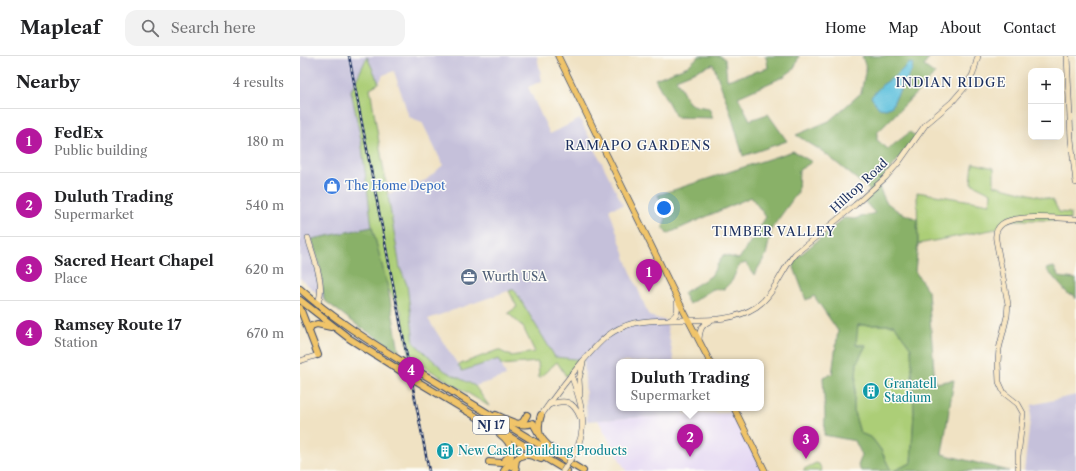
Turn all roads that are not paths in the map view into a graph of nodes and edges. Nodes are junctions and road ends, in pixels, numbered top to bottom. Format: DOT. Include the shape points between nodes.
graph roads {
  1 [pos="558,56"];
  2 [pos="978,56"];
  3 [pos="1067,56"];
  4 [pos="1076,183"];
  5 [pos="1076,219"];
  6 [pos="308,238"];
  7 [pos="300,289"];
  8 [pos="677,298"];
  9 [pos="300,300"];
  10 [pos="318,304"];
  11 [pos="300,308"];
  12 [pos="668,320"];
  13 [pos="689,320"];
  14 [pos="713,320"];
  15 [pos="338,330"];
  16 [pos="309,331"];
  17 [pos="699,339"];
  18 [pos="318,356"];
  19 [pos="709,359"];
  20 [pos="584,360"];
  21 [pos="300,361"];
  22 [pos="571,375"];
  23 [pos="470,402"];
  24 [pos="548,406"];
  25 [pos="580,407"];
  26 [pos="735,411"];
  27 [pos="527,415"];
  28 [pos="541,415"];
  29 [pos="475,416"];
  30 [pos="519,424"];
  31 [pos="533,424"];
  32 [pos="583,424"];
  33 [pos="538,432"];
  34 [pos="511,451"];
  35 [pos="516,458"];
  36 [pos="489,462"];
  37 [pos="574,465"];
  38 [pos="504,471"];
  39 [pos="508,471"];
  40 [pos="516,471"];
  41 [pos="566,471"];
  42 [pos="583,471"];
  43 [pos="765,471"];
  44 [pos="1018,471"];
  1 -- 8 [label="main road"];
  2 -- 14 [label="street, Hilltop Road" via="973,74 962,92 926,124 885,178 855,206 795,254 767,297 746,312"];
  3 -- 4 [label="street"];
  5 -- 44 [label="street" via="1046,217 1008,221 999,227 996,233 1008,304 999,349 999,382 1004,393 1018,404 1023,413"];
  6 -- 10 [label="street" via="321,283"];
  7 -- 10 [label="highway, NJ 17"];
  8 -- 12 [label="street" via="677,312"];
  8 -- 13 [label="main road"];
  9 -- 15 [label="highway, NJ 17"];
  10 -- 23 [label="highway, NJ 17, bridge" via="355,332"];
  11 -- 16 [label="highway"];
  12 -- 13 [label="street, Hilltop Road"];
  12 -- 20 [label="street, Hilltop Road" via="638,322 616,330 601,340"];
  13 -- 14 [label="street, Hilltop Road"];
  13 -- 17 [label="main road"];
  14 -- 17 [label="street" via="703,325"];
  15 -- 16 [label="highway" via="315,324"];
  15 -- 29 [label="highway, NJ 17, bridge"];
  16 -- 18 [label="highway"];
  17 -- 19 [label="main road"];
  18 -- 21 [label="street"];
  20 -- 22 [label="street, Hilltop Road"];
  20 -- 25 [label="street" via="579,382"];
  22 -- 24 [label="street, Hilltop Road"];
  22 -- 25 [label="street"];
  23 -- 30 [label="highway"];
  23 -- 37 [label="highway, NJ 17"];
  24 -- 28 [label="street, Hilltop Road"];
  24 -- 32 [label="street" via="560,401 570,403 577,410"];
  25 -- 32 [label="street"];
  26 -- 43 [label="main road"];
  27 -- 30 [label="highway"];
  28 -- 31 [label="street, Hilltop Road"];
  28 -- 33 [label="highway"];
  29 -- 34 [label="highway" via="506,439"];
  29 -- 41 [label="highway, NJ 17"];
  30 -- 31 [label="highway"];
  31 -- 33 [label="highway"];
  32 -- 41 [label="street, bridge" via="580,442"];
  33 -- 37 [label="highway" via="546,443"];
  34 -- 36 [label="highway" via="504,462"];
  34 -- 38 [label="highway" via="510,460"];
  35 -- 39 [label="highway"];
  35 -- 40 [label="highway"];
  35 -- 41 [label="highway" via="530,455"];
  37 -- 42 [label="highway, NJ 17"];
}
